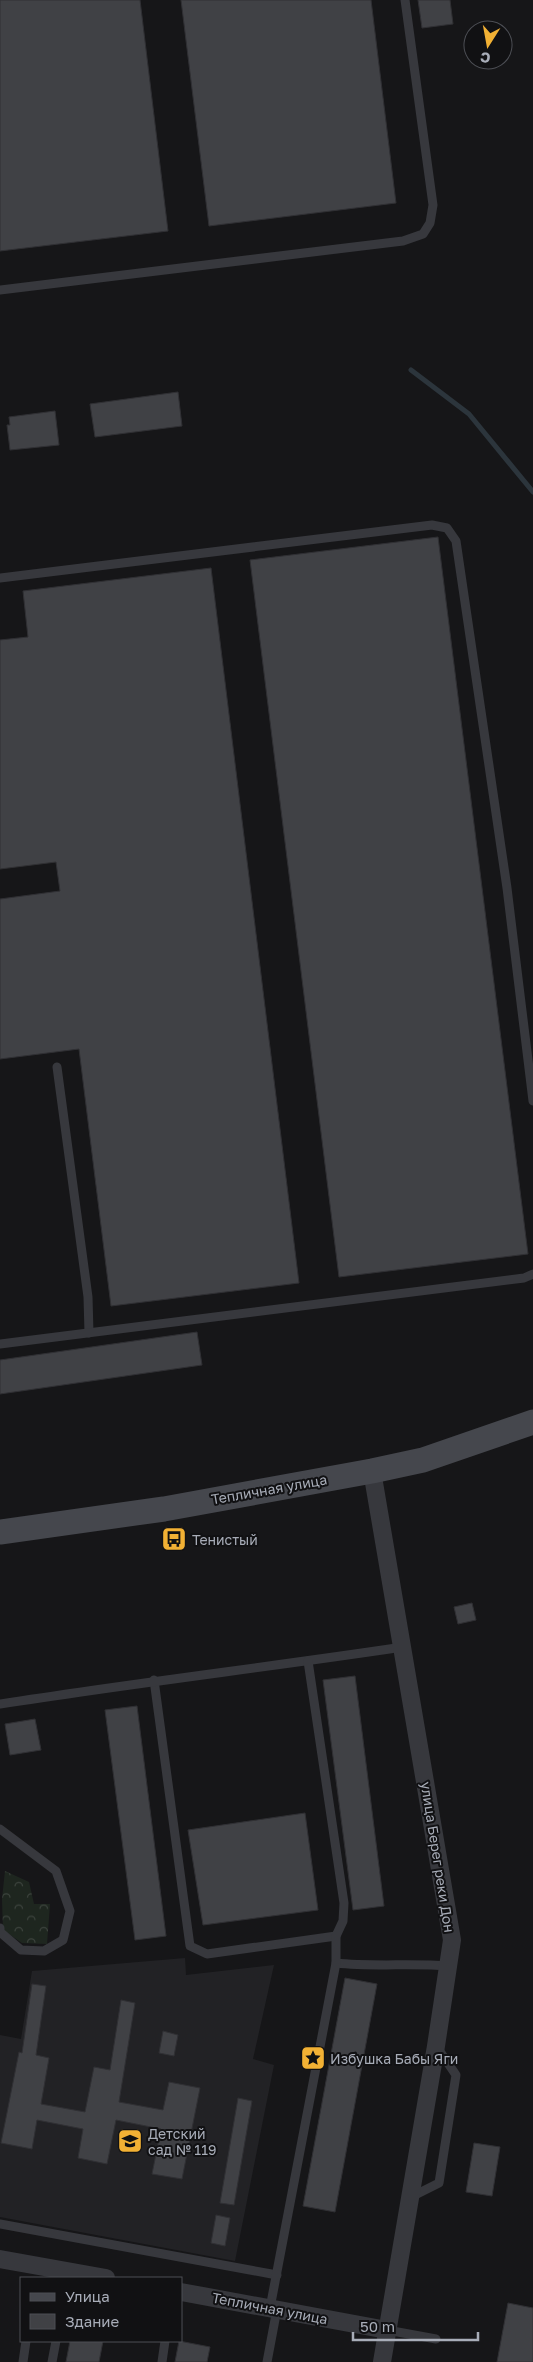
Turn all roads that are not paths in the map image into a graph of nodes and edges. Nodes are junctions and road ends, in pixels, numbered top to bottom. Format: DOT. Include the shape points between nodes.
graph roads {
  1 [pos="405,0"];
  2 [pos="0,290"];
  3 [pos="0,578"];
  4 [pos="57,1067"];
  5 [pos="533,1101"];
  6 [pos="533,1274"];
  7 [pos="89,1333"];
  8 [pos="0,1344"];
  9 [pos="533,1422"];
  10 [pos="372,1470"];
  11 [pos="0,1532"];
  12 [pos="404,1646"];
  13 [pos="308,1661"];
  14 [pos="154,1680"];
  15 [pos="0,1704"];
  16 [pos="0,1829"];
  17 [pos="0,1928"];
  18 [pos="336,1936"];
  19 [pos="336,1963"];
  20 [pos="449,1966"];
  21 [pos="436,2046"];
  22 [pos="411,2197"];
  23 [pos="0,2224"];
  24 [pos="0,2258"];
  25 [pos="68,2275"];
  26 [pos="277,2275"];
  27 [pos="93,2277"];
  28 [pos="182,2292"];
  29 [pos="274,2308"];
  30 [pos="387,2330"];
  31 [pos="436,2339"];
  32 [pos="26,2342"];
  33 [pos="56,2342"];
  34 [pos="165,2342"];
  35 [pos="23,2362"];
  36 [pos="52,2362"];
  37 [pos="162,2362"];
  38 [pos="268,2362"];
  39 [pos="382,2362"];
  1 -- 2 [label="lane" via="433,205 430,223 423,234 403,241"];
  3 -- 5 [label="lane" via="432,525 446,528 456,541 507,888"];
  4 -- 7 [label="lane" via="88,1297"];
  6 -- 7 [label="lane" via="524,1278"];
  7 -- 8 [label="lane"];
  9 -- 10 [label="street, Тепличная улица" via="424,1460"];
  10 -- 11 [label="street, Тепличная улица" via="164,1509"];
  10 -- 12 [label="street, улица Берег реки Дон"];
  12 -- 13 [label="lane"];
  12 -- 20 [label="street, улица Берег реки Дон" via="452,1940"];
  13 -- 14 [label="lane"];
  13 -- 18 [label="lane" via="344,1903 343,1921"];
  14 -- 15 [label="lane"];
  14 -- 18 [label="lane" via="190,1946 207,1954"];
  16 -- 17 [label="lane" via="56,1871 70,1911 63,1940 44,1950 21,1950 0,1932"];
  18 -- 19 [label="lane"];
  19 -- 20 [label="lane"];
  19 -- 26 [label="lane"];
  20 -- 21 [label="street, улица Берег реки Дон"];
  21 -- 22 [label="street, улица Берег реки Дон"];
  21 -- 22 [label="lane" via="456,2075 439,2183"];
  22 -- 30 [label="street, улица Берег реки Дон"];
  23 -- 26 [label="lane"];
  24 -- 25 [label="street"];
  25 -- 27 [label="street"];
  26 -- 29 [label="lane"];
  28 -- 29 [label="street, Тепличная улица"];
  29 -- 30 [label="street, Тепличная улица"];
  29 -- 38 [label="lane"];
  30 -- 31 [label="lane"];
  30 -- 39 [label="street, улица Берег реки Дон"];
  32 -- 35 [label="lane"];
  33 -- 36 [label="lane"];
  34 -- 37 [label="lane"];
}
